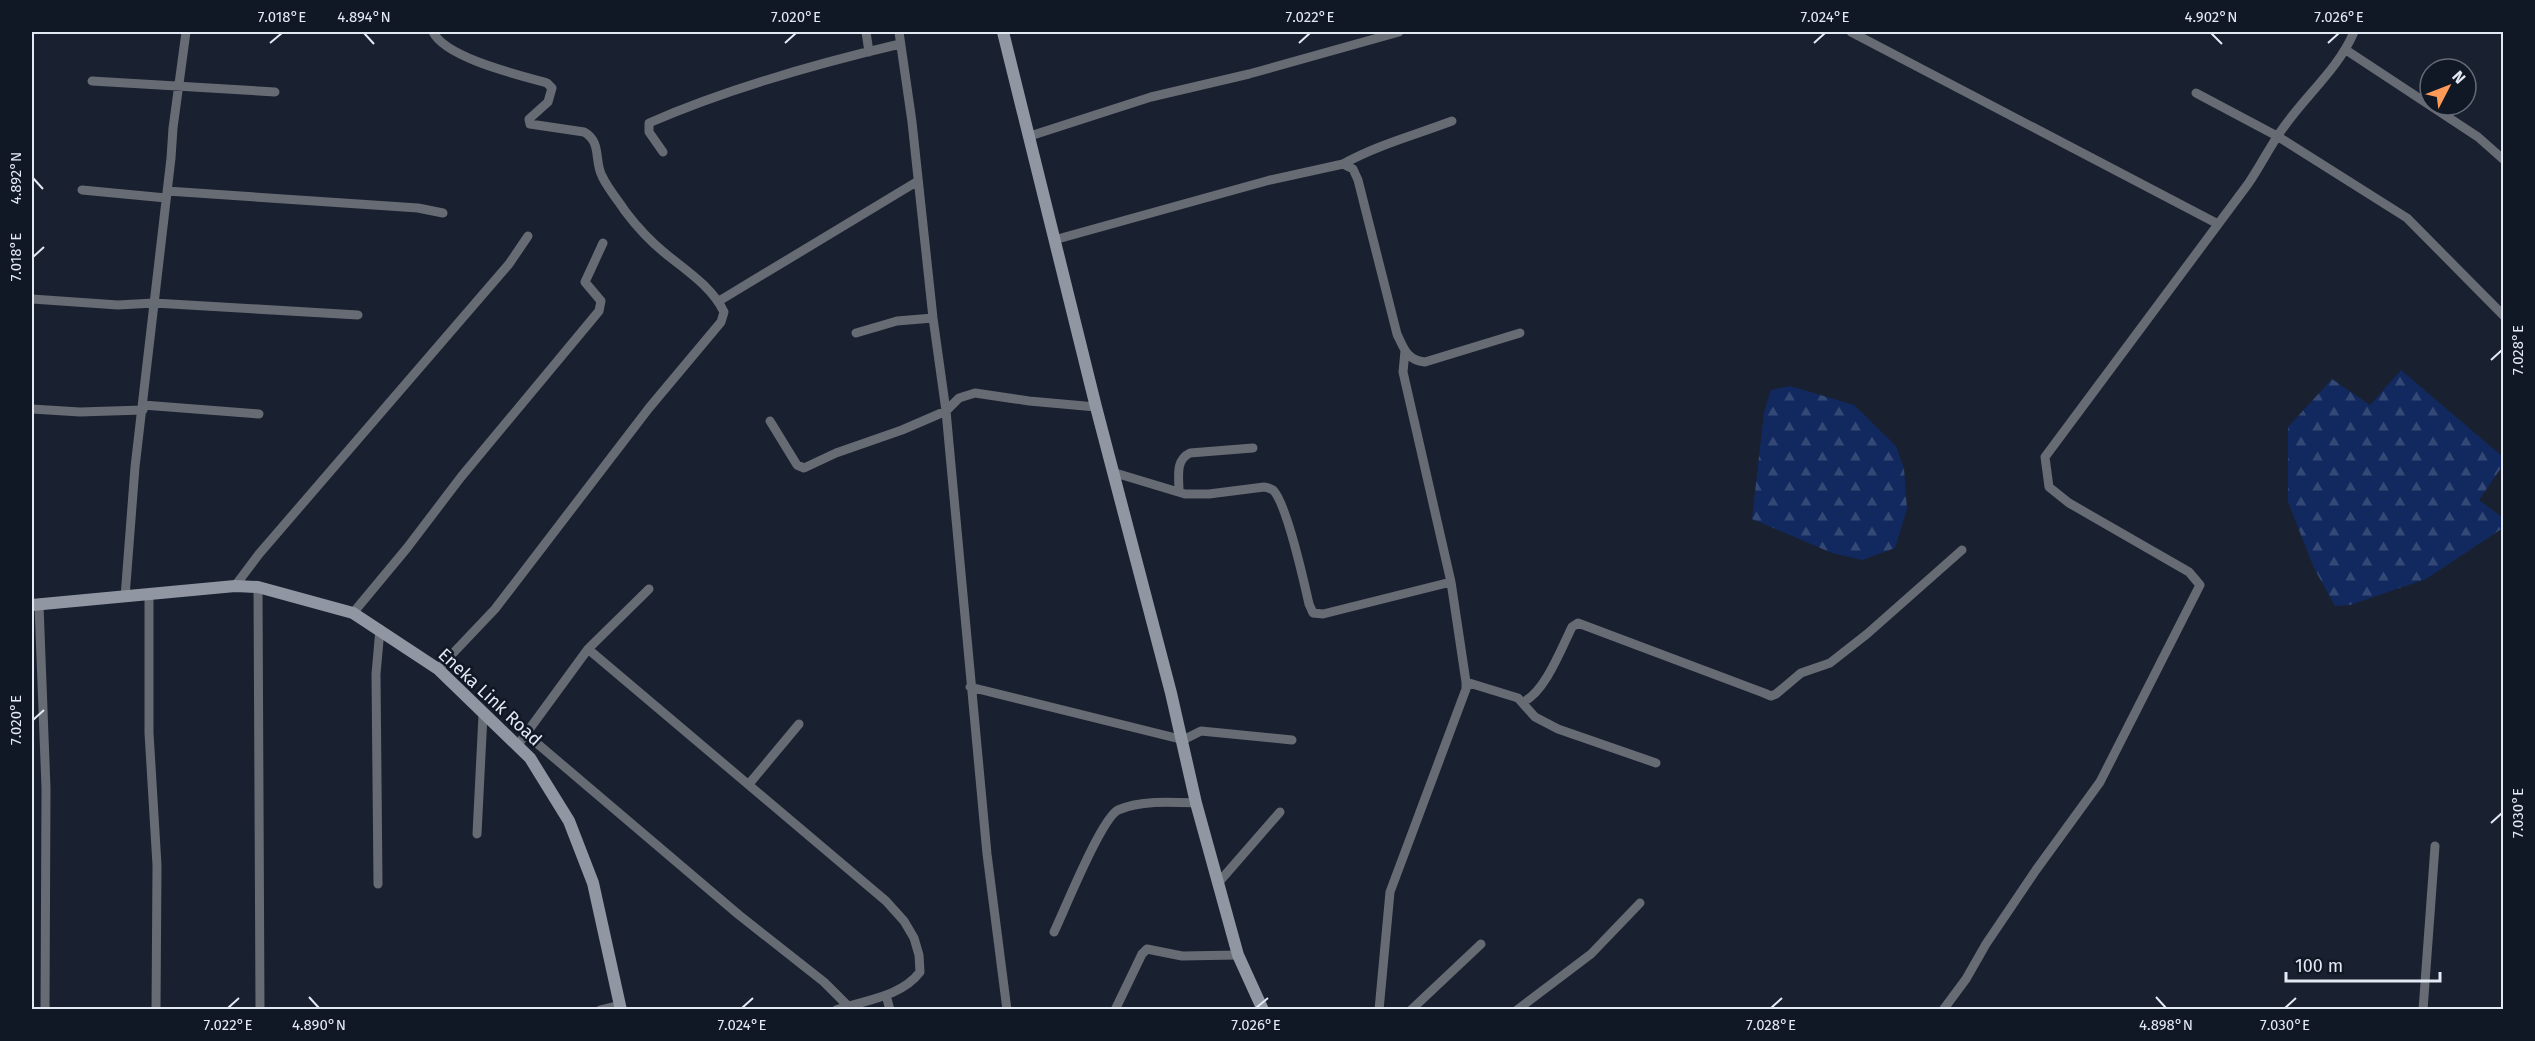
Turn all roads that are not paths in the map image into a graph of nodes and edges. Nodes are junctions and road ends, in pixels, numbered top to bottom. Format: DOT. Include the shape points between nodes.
graph roads {
  1 [pos="186,32"];
  2 [pos="433,32"];
  3 [pos="866,32"];
  4 [pos="898,32"];
  5 [pos="1003,32"];
  6 [pos="1399,32"];
  7 [pos="1851,32"];
  8 [pos="2354,32"];
  9 [pos="900,44"];
  10 [pos="2346,50"];
  11 [pos="869,52"];
  12 [pos="92,81"];
  13 [pos="178,87"];
  14 [pos="275,92"];
  15 [pos="2196,93"];
  16 [pos="1452,121"];
  17 [pos="1030,136"];
  18 [pos="2277,136"];
  19 [pos="663,152"];
  20 [pos="2504,160"];
  21 [pos="1343,164"];
  22 [pos="918,181"];
  23 [pos="82,190"];
  24 [pos="166,195"];
  25 [pos="443,213"];
  26 [pos="2218,224"];
  27 [pos="528,236"];
  28 [pos="1054,240"];
  29 [pos="603,243"];
  30 [pos="32,299"];
  31 [pos="719,301"];
  32 [pos="154,303"];
  33 [pos="358,315"];
  34 [pos="2504,316"];
  35 [pos="933,318"];
  36 [pos="856,333"];
  37 [pos="1520,333"];
  38 [pos="1405,351"];
  39 [pos="143,407"];
  40 [pos="1096,407"];
  41 [pos="32,409"];
  42 [pos="946,411"];
  43 [pos="260,414"];
  44 [pos="770,421"];
  45 [pos="1253,448"];
  46 [pos="1112,472"];
  47 [pos="1179,492"];
  48 [pos="1962,550"];
  49 [pos="1451,582"];
  50 [pos="236,586"];
  51 [pos="258,587"];
  52 [pos="649,589"];
  53 [pos="149,596"];
  54 [pos="125,597"];
  55 [pos="35,605"];
  56 [pos="353,613"];
  57 [pos="380,629"];
  58 [pos="588,649"];
  59 [pos="438,669"];
  60 [pos="1466,682"];
  61 [pos="970,687"];
  62 [pos="1523,702"];
  63 [pos="483,715"];
  64 [pos="799,724"];
  65 [pos="526,734"];
  66 [pos="1180,740"];
  67 [pos="1292,740"];
  68 [pos="517,746"];
  69 [pos="1656,763"];
  70 [pos="749,784"];
  71 [pos="1196,803"];
  72 [pos="1280,812"];
  73 [pos="477,834"];
  74 [pos="2435,846"];
  75 [pos="1219,882"];
  76 [pos="378,884"];
  77 [pos="1640,903"];
  78 [pos="1054,932"];
  79 [pos="1481,944"];
  80 [pos="1238,954"];
  81 [pos="886,995"];
  82 [pos="848,1006"];
  83 [pos="621,1007"];
  84 [pos="45,1010"];
  85 [pos="156,1010"];
  86 [pos="260,1010"];
  87 [pos="600,1010"];
  88 [pos="836,1010"];
  89 [pos="890,1010"];
  90 [pos="1007,1010"];
  91 [pos="1116,1010"];
  92 [pos="1263,1010"];
  93 [pos="1379,1010"];
  94 [pos="1411,1010"];
  95 [pos="1517,1010"];
  96 [pos="1943,1010"];
  97 [pos="2423,1010"];
  1 -- 13 [label="street"];
  2 -- 31 [label="street" via="446,45 489,66 547,83 552,88 550,99 529,119 530,124 591,136 602,176 628,215"];
  3 -- 11 [label="street"];
  4 -- 9 [label="street"];
  5 -- 17 [label="street"];
  6 -- 17 [label="street" via="1151,97"];
  7 -- 26 [label="street"];
  8 -- 10 [label="street"];
  9 -- 11 [label="street"];
  9 -- 22 [label="street"];
  10 -- 18 [label="street"];
  10 -- 20 [label="street" via="2478,136"];
  11 -- 19 [label="street" via="769,80 649,123 649,132"];
  12 -- 13 [label="street"];
  13 -- 14 [label="street"];
  13 -- 24 [label="street"];
  15 -- 18 [label="street"];
  16 -- 21 [label="street" via="1370,149"];
  17 -- 28 [label="street"];
  18 -- 26 [label="street" via="2269,154"];
  18 -- 34 [label="street" via="2408,218"];
  21 -- 28 [label="street" via="1270,180"];
  21 -- 38 [label="street" via="1353,169 1358,180 1397,334"];
  22 -- 31 [label="street"];
  22 -- 35 [label="street"];
  23 -- 24 [label="street"];
  24 -- 25 [label="street" via="418,208"];
  24 -- 32 [label="street"];
  26 -- 96 [label="street" via="2045,457 2049,487 2069,503 2189,572 2200,585 2100,782 2030,878"];
  27 -- 50 [label="street" via="509,264 259,554"];
  28 -- 40 [label="street"];
  29 -- 56 [label="street" via="585,282 601,301 599,311"];
  30 -- 32 [label="street" via="118,305"];
  31 -- 59 [label="street" via="724,312 721,322 649,408 495,609"];
  32 -- 33 [label="street"];
  32 -- 39 [label="street"];
  35 -- 36 [label="street" via="897,321"];
  35 -- 42 [label="street"];
  37 -- 38 [label="street" via="1425,362 1414,361"];
  38 -- 49 [label="street" via="1403,372"];
  39 -- 41 [label="street" via="80,412"];
  39 -- 43 [label="street"];
  39 -- 54 [label="street"];
  40 -- 42 [label="street" via="975,393 958,398"];
  40 -- 46 [label="street"];
  42 -- 44 [label="street" via="804,468 797,465"];
  42 -- 61 [label="street"];
  45 -- 47 [label="street" via="1184,456 1179,464"];
  46 -- 47 [label="street"];
  46 -- 66 [label="street"];
  47 -- 49 [label="street" via="1272,489 1294,542 1313,613 1323,614"];
  48 -- 62 [label="street" via="1839,656 1802,673 1772,696 1578,623 1572,627 1539,689"];
  49 -- 60 [label="street"];
  50 -- 51 [label="street, Eneka Link Road"];
  50 -- 53 [label="street, Eneka Link Road"];
  51 -- 56 [label="street, Eneka Link Road"];
  51 -- 86 [label="street"];
  52 -- 58 [label="street"];
  53 -- 54 [label="street, Eneka Link Road"];
  53 -- 85 [label="street" via="148,733 157,865"];
  54 -- 55 [label="street, Eneka Link Road"];
  55 -- 84 [label="street" via="46,788"];
  56 -- 57 [label="street, Eneka Link Road"];
  57 -- 59 [label="street, Eneka Link Road"];
  57 -- 76 [label="street" via="376,674"];
  58 -- 65 [label="street"];
  58 -- 70 [label="street"];
  59 -- 63 [label="street, Eneka Link Road"];
  60 -- 62 [label="street"];
  60 -- 93 [label="street" via="1389,892"];
  61 -- 66 [label="street"];
  61 -- 90 [label="street"];
  62 -- 69 [label="street" via="1535,717 1549,725"];
  63 -- 68 [label="street, Eneka Link Road"];
  63 -- 73 [label="street"];
  64 -- 70 [label="street"];
  65 -- 68 [label="street"];
  65 -- 82 [label="street"];
  66 -- 67 [label="street" via="1201,731"];
  66 -- 71 [label="street"];
  68 -- 83 [label="street, Eneka Link Road" via="530,758 569,821 593,883"];
  70 -- 81 [label="street" via="886,901 904,921 914,938 920,972 913,982"];
  71 -- 75 [label="street"];
  71 -- 78 [label="street" via="1159,802 1124,808 1113,814"];
  72 -- 75 [label="street"];
  74 -- 97 [label="street"];
  75 -- 80 [label="street"];
  77 -- 95 [label="street" via="1591,954"];
  79 -- 94 [label="street"];
  80 -- 91 [label="street" via="1182,956 1147,949"];
  80 -- 92 [label="street"];
  81 -- 82 [label="street"];
  81 -- 89 [label="street"];
  82 -- 88 [label="street"];
  83 -- 87 [label="street"];
}
